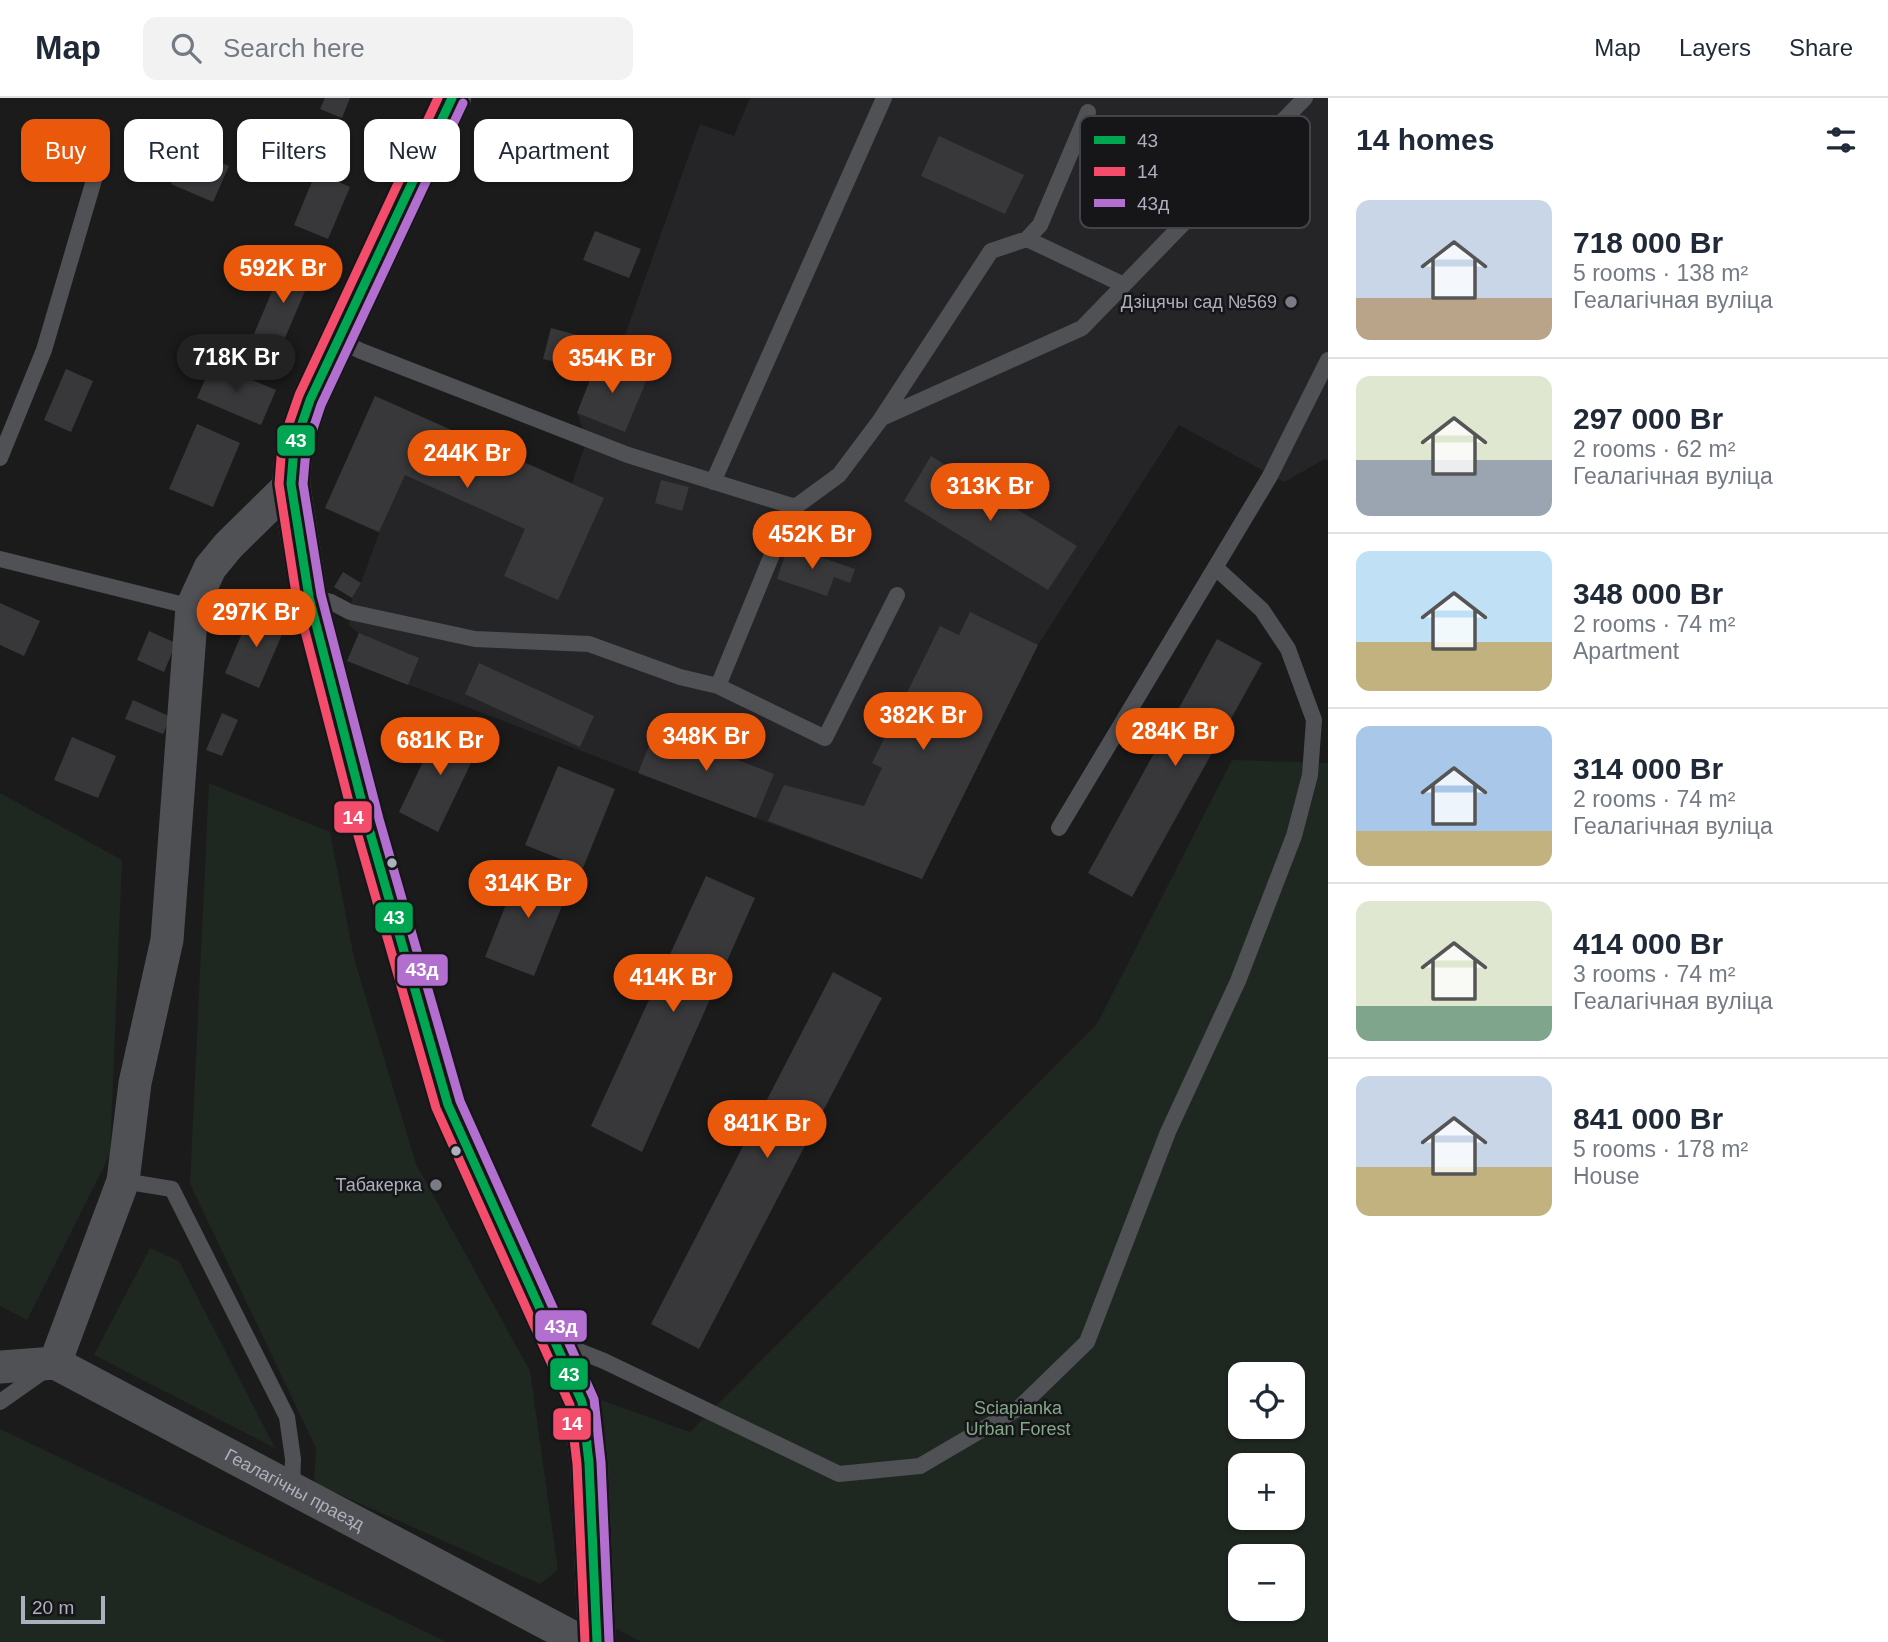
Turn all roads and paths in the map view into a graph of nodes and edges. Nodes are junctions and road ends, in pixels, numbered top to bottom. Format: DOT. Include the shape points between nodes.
graph roads {
  1 [pos="452,98"];
  2 [pos="884,98"];
  3 [pos="1305,98"];
  4 [pos="1088,112"];
  5 [pos="1086,116"];
  6 [pos="1288,116"];
  7 [pos="1080,131"];
  8 [pos="93,182"];
  9 [pos="1179,228"];
  10 [pos="1027,239"];
  11 [pos="1124,285"];
  12 [pos="338,340"];
  13 [pos="1328,360"];
  14 [pos="881,419"];
  15 [pos="0,458"];
  16 [pos="713,482"];
  17 [pos="291,484"];
  18 [pos="792,506"];
  19 [pos="0,559"];
  20 [pos="1216,568"];
  21 [pos="897,595"];
  22 [pos="309,597"];
  23 [pos="192,607"];
  24 [pos="718,686"];
  25 [pos="1059,828"];
  26 [pos="123,1181"];
  27 [pos="555,1342"];
  28 [pos="55,1363"];
  29 [pos="0,1367"];
  30 [pos="0,1402"];
  31 [pos="292,1487"];
  32 [pos="582,1642"];
  33 [pos="597,1642"];
  1 -- 12 [label="street"];
  2 -- 16 [label="lane"];
  3 -- 6 [label="lane"];
  4 -- 5 [label="lane"];
  7 -- 10 [label="lane" via="1040,225"];
  8 -- 15 [label="lane" via="44,350"];
  9 -- 11 [label="lane"];
  10 -- 11 [label="lane"];
  10 -- 14 [label="lane" via="990,251"];
  11 -- 14 [label="lane" via="1082,328"];
  12 -- 16 [label="lane" via="628,455"];
  12 -- 17 [label="street" via="293,447"];
  13 -- 20 [label="lane" via="1270,476"];
  14 -- 18 [label="lane" via="839,475"];
  16 -- 18 [label="lane"];
  17 -- 22 [label="street"];
  17 -- 23 [label="street" via="210,568"];
  18 -- 24 [label="lane"];
  19 -- 23 [label="lane"];
  20 -- 25 [label="lane"];
  20 -- 27 [label="lane" via="1262,610 1288,649 1314,720 1310,775 1294,836 1238,981 1168,1132 1087,1342 1019,1408 920,1466 839,1474"];
  21 -- 24 [label="lane" via="825,738"];
  22 -- 24 [label="lane" via="350,612 475,639 589,644"];
  22 -- 27 [label="street" via="448,1105"];
  23 -- 26 [label="street" via="167,940 135,1083"];
  26 -- 28 [label="street"];
  26 -- 31 [label="lane" via="172,1189 287,1417"];
  27 -- 33 [label="street" via="582,1402"];
  28 -- 29 [label="street"];
  28 -- 30 [label="lane"];
  28 -- 31 [label="street, Геалагічны праезд"];
  31 -- 32 [label="street, Геалагічны праезд"];
}
